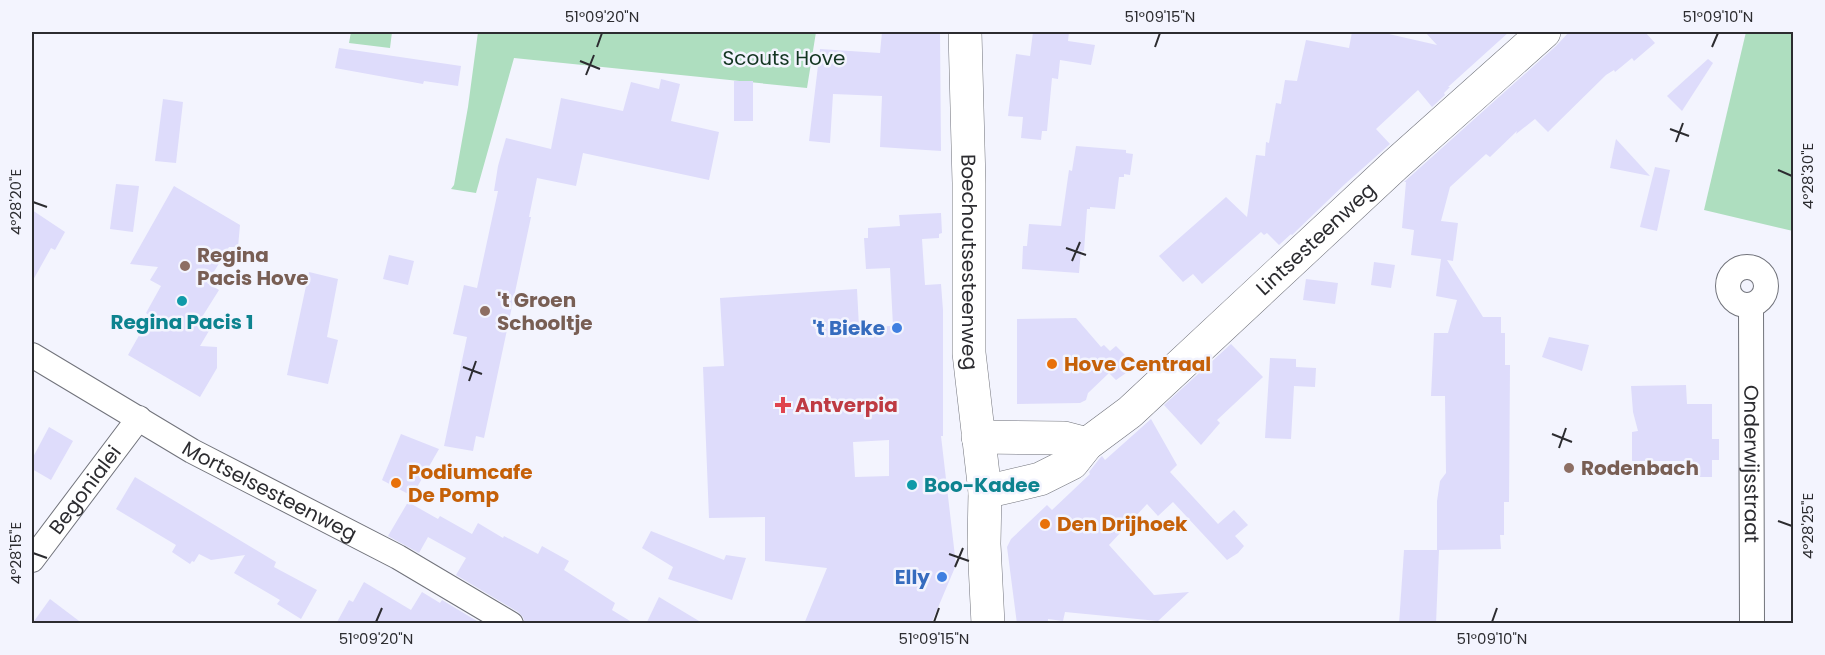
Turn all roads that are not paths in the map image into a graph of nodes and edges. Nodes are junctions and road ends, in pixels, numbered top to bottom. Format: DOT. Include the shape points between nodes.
graph roads {
  1 [pos="965,32"];
  2 [pos="1544,32"];
  3 [pos="1751,305"];
  4 [pos="32,355"];
  5 [pos="139,418"];
  6 [pos="978,437"];
  7 [pos="1087,444"];
  8 [pos="985,492"];
  9 [pos="32,560"];
  10 [pos="512,624"];
  11 [pos="988,624"];
  12 [pos="1752,624"];
  1 -- 6 [label="street, Boechoutsesteenweg" via="969,353"];
  2 -- 7 [label="street, Lintsesteenweg" via="1130,412"];
  3 -- 12 [label="street, Onderwijsstraat"];
  4 -- 5 [label="street, Mortselsesteenweg"];
  5 -- 9 [label="street, Begonialei"];
  5 -- 10 [label="street, Mortselsesteenweg" via="192,451 389,552"];
  6 -- 7 [label="street" via="1064,438"];
  6 -- 8 [label="street, Boechoutsesteenweg"];
  7 -- 8 [label="street, Lintsesteenweg" via="1072,463 1040,478"];
  8 -- 11 [label="street, Boechoutsesteenweg"];
}
